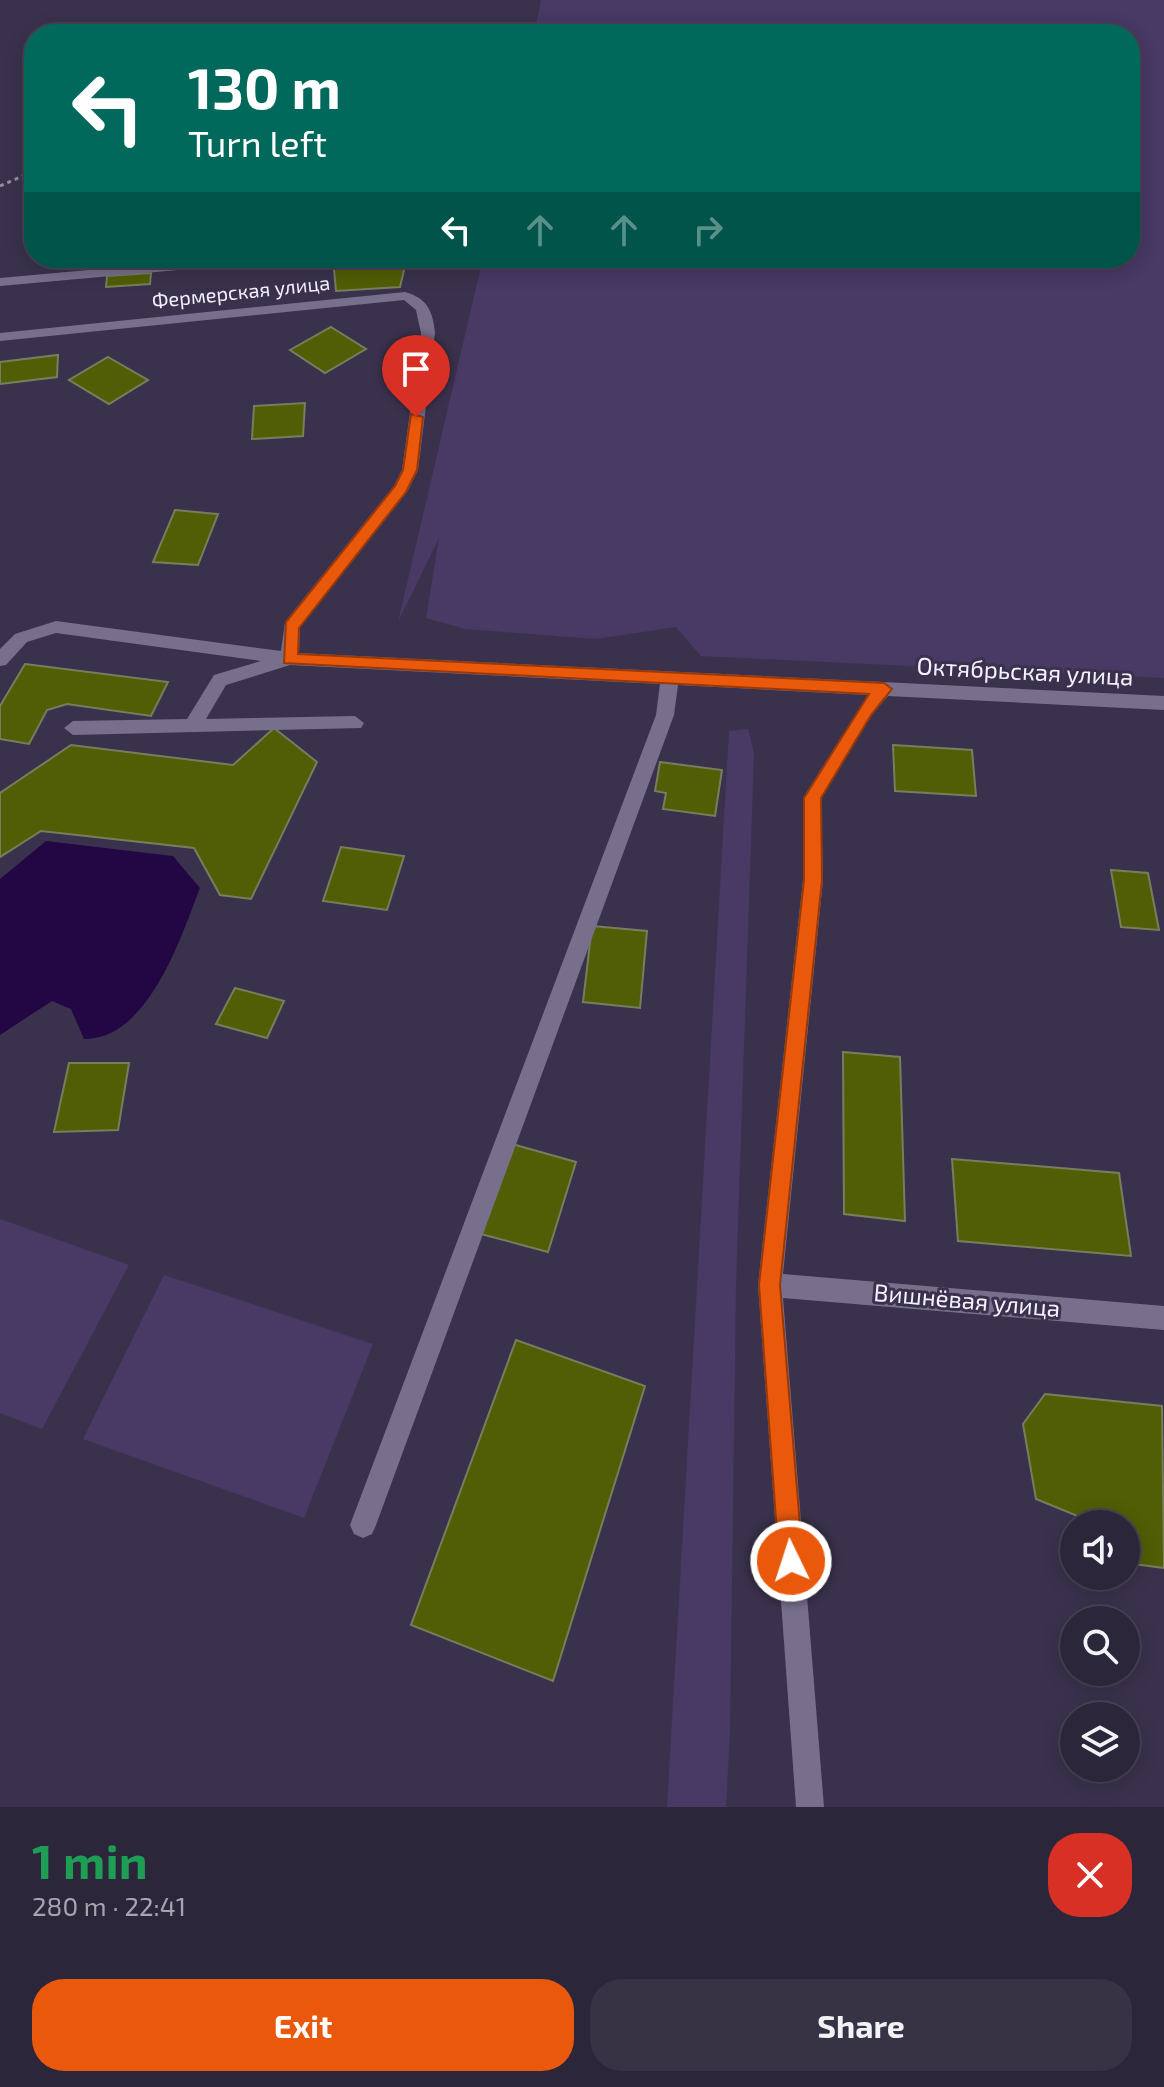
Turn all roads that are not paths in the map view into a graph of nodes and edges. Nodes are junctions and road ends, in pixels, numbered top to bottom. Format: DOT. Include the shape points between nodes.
graph roads {
  1 [pos="155,268"];
  2 [pos="0,282"];
  3 [pos="0,337"];
  4 [pos="290,659"];
  5 [pos="0,660"];
  6 [pos="670,677"];
  7 [pos="884,689"];
  8 [pos="1164,703"];
  9 [pos="355,723"];
  10 [pos="192,726"];
  11 [pos="73,728"];
  12 [pos="770,1285"];
  13 [pos="1164,1318"];
  14 [pos="363,1525"];
  15 [pos="810,1807"];
  1 -- 2 [label="street"];
  3 -- 4 [label="street, Фермерская улица" via="302,305 405,296 417,300 425,310 428,333 410,470 291,626"];
  4 -- 5 [label="street" via="56,627 21,638"];
  4 -- 6 [label="street, Октябрьская улица"];
  4 -- 10 [label="street" via="220,680"];
  6 -- 7 [label="street, Октябрьская улица"];
  6 -- 14 [label="street" via="665,715"];
  7 -- 8 [label="street, Октябрьская улица"];
  7 -- 12 [label="street" via="865,710 812,798 813,880"];
  9 -- 10 [label="street"];
  10 -- 11 [label="street"];
  12 -- 13 [label="street, Вишнёвая улица"];
  12 -- 15 [label="street"];
}
